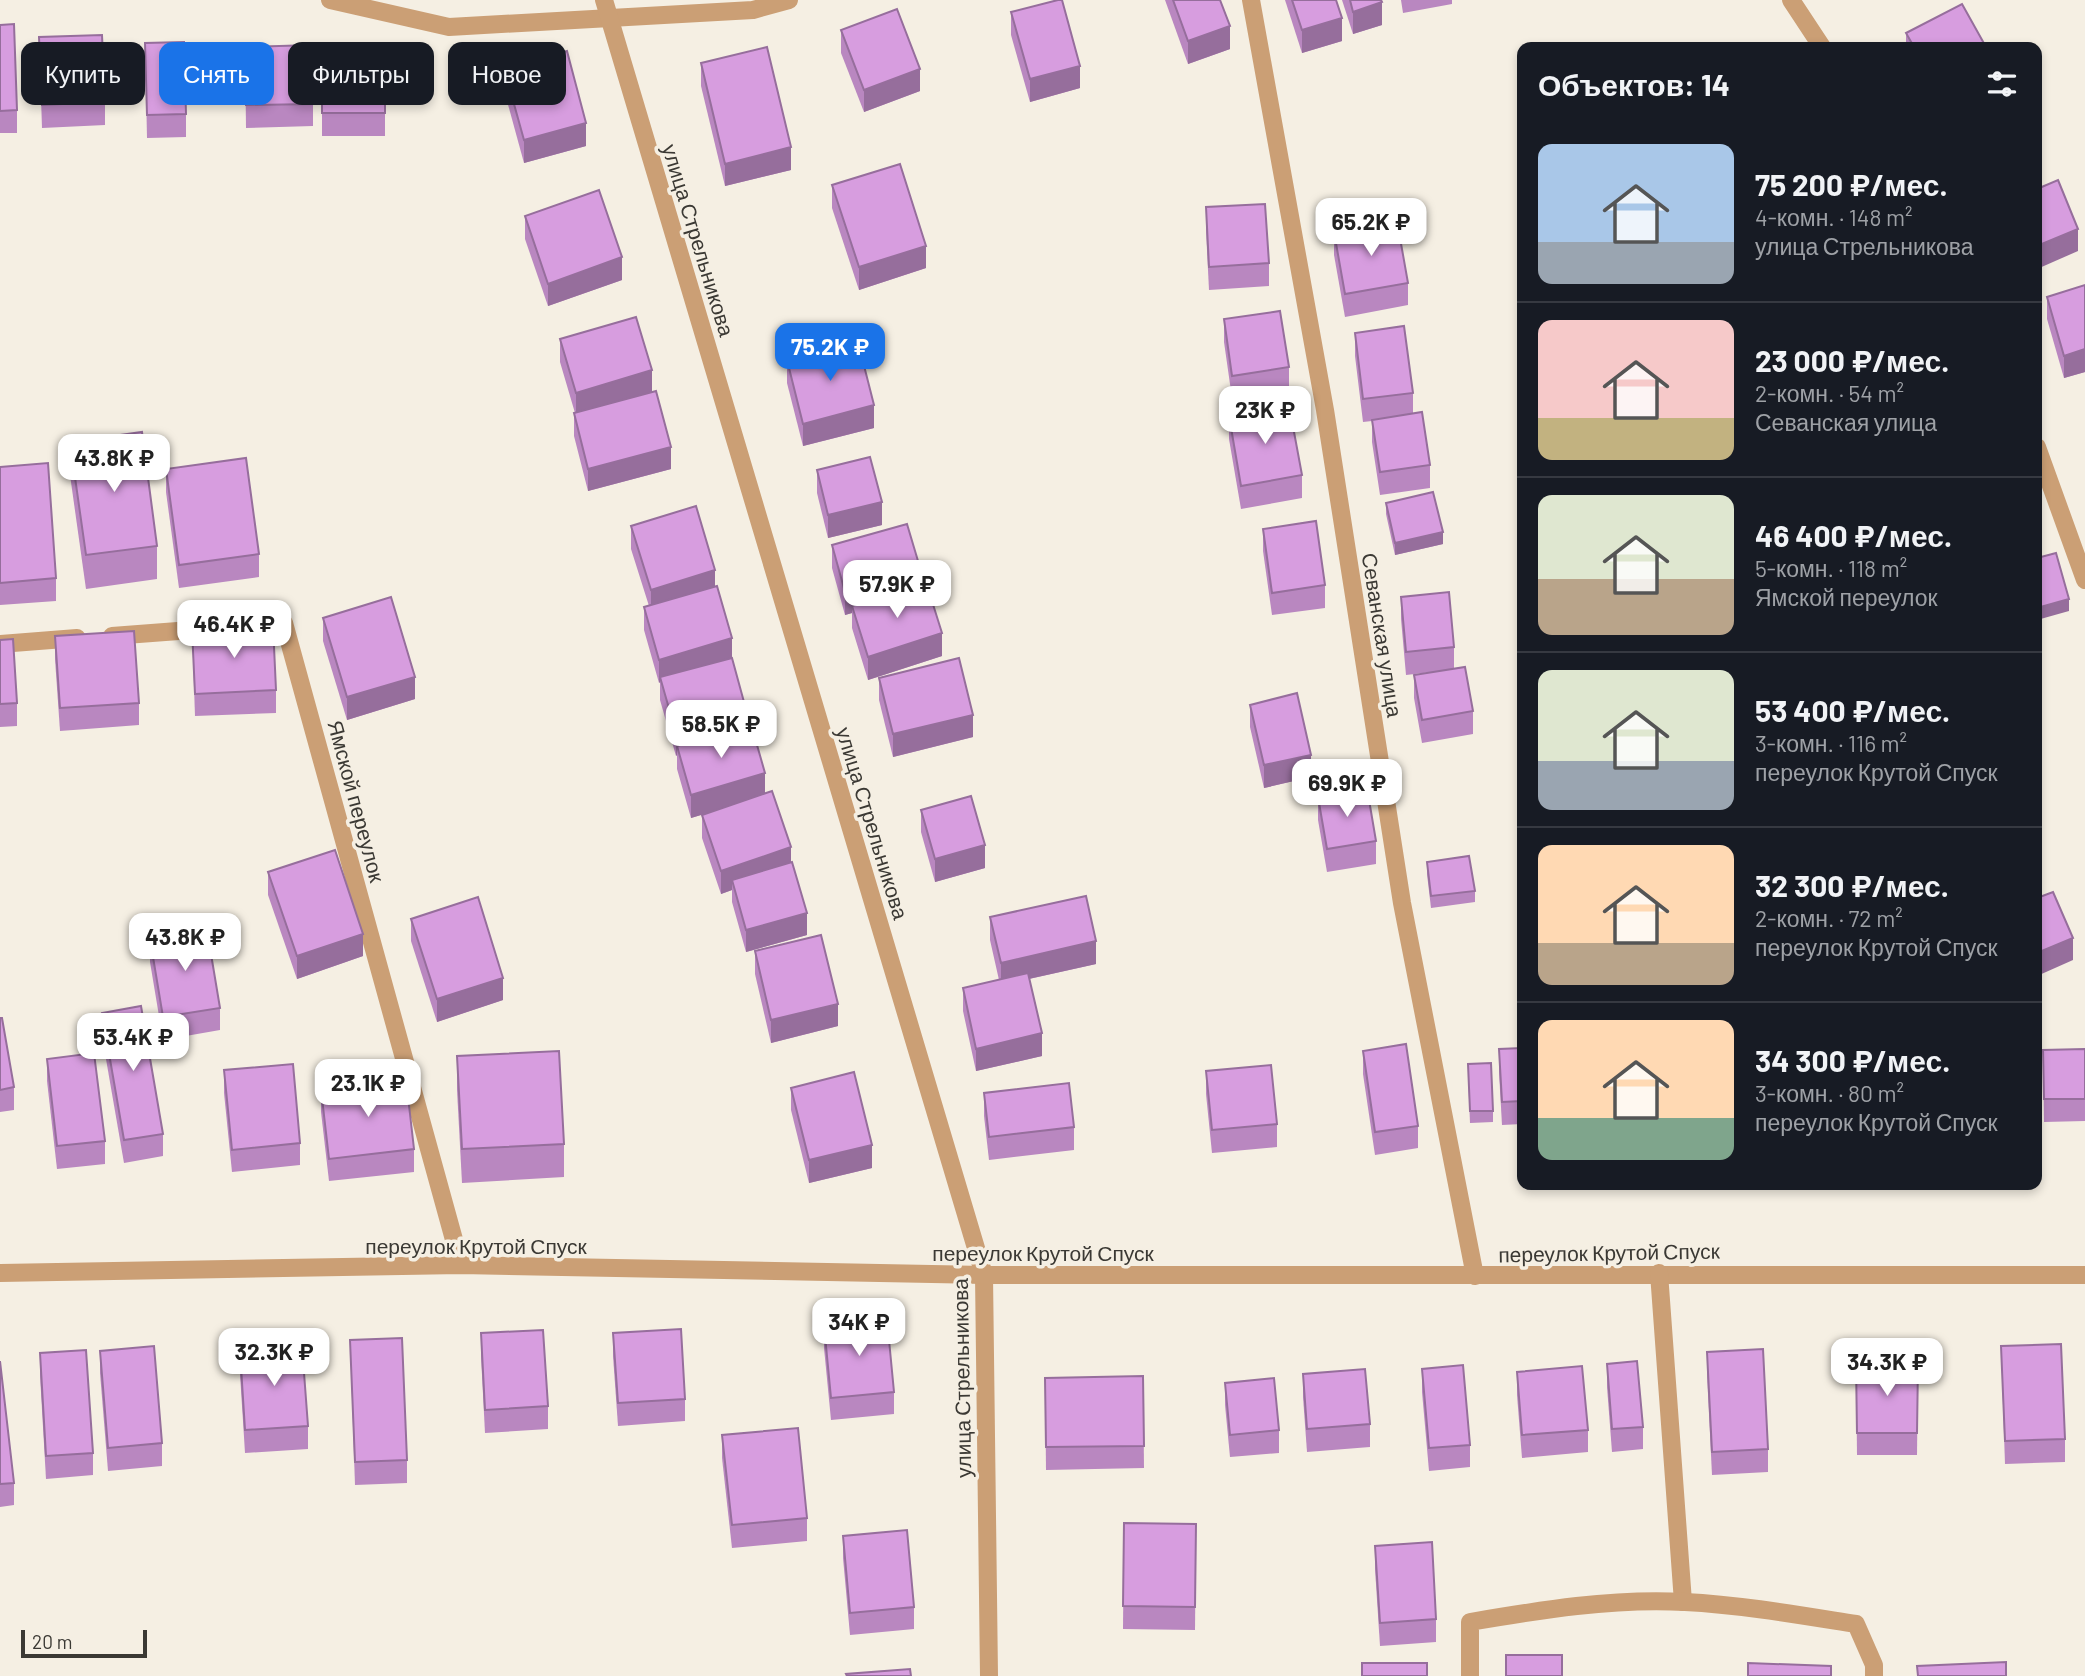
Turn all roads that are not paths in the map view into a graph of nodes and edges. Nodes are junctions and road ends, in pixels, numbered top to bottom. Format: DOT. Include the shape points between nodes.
graph roads {
  1 [pos="330,0"];
  2 [pos="604,0"];
  3 [pos="789,0"];
  4 [pos="1251,0"];
  5 [pos="1797,2"];
  6 [pos="609,18"];
  7 [pos="1819,42"];
  8 [pos="2042,461"];
  9 [pos="2085,580"];
  10 [pos="0,644"];
  11 [pos="461,1265"];
  12 [pos="0,1273"];
  13 [pos="1659,1273"];
  14 [pos="984,1275"];
  15 [pos="2085,1275"];
  16 [pos="1475,1276"];
  17 [pos="1683,1602"];
  18 [pos="989,1676"];
  19 [pos="1470,1676"];
  20 [pos="1874,1676"];
  1 -- 6 [label="street" via="449,27"];
  2 -- 6 [label="street, улица Стрельникова"];
  3 -- 6 [label="street" via="753,10"];
  4 -- 16 [label="street, Севанская улица" via="1323,397 1402,903"];
  5 -- 7 [label="street"];
  6 -- 14 [label="street, улица Стрельникова"];
  8 -- 9 [label="street"];
  10 -- 11 [label="street, Ямской переулок" via="284,623"];
  11 -- 12 [label="street, переулок Крутой Спуск"];
  11 -- 14 [label="street, переулок Крутой Спуск"];
  13 -- 15 [label="street, переулок Крутой Спуск"];
  13 -- 16 [label="street, переулок Крутой Спуск"];
  13 -- 17 [label="street"];
  14 -- 16 [label="street, переулок Крутой Спуск"];
  14 -- 18 [label="street, улица Стрельникова"];
  17 -- 19 [label="street" via="1572,1605 1471,1622"];
  17 -- 20 [label="street" via="1856,1624 1874,1665"];
}
